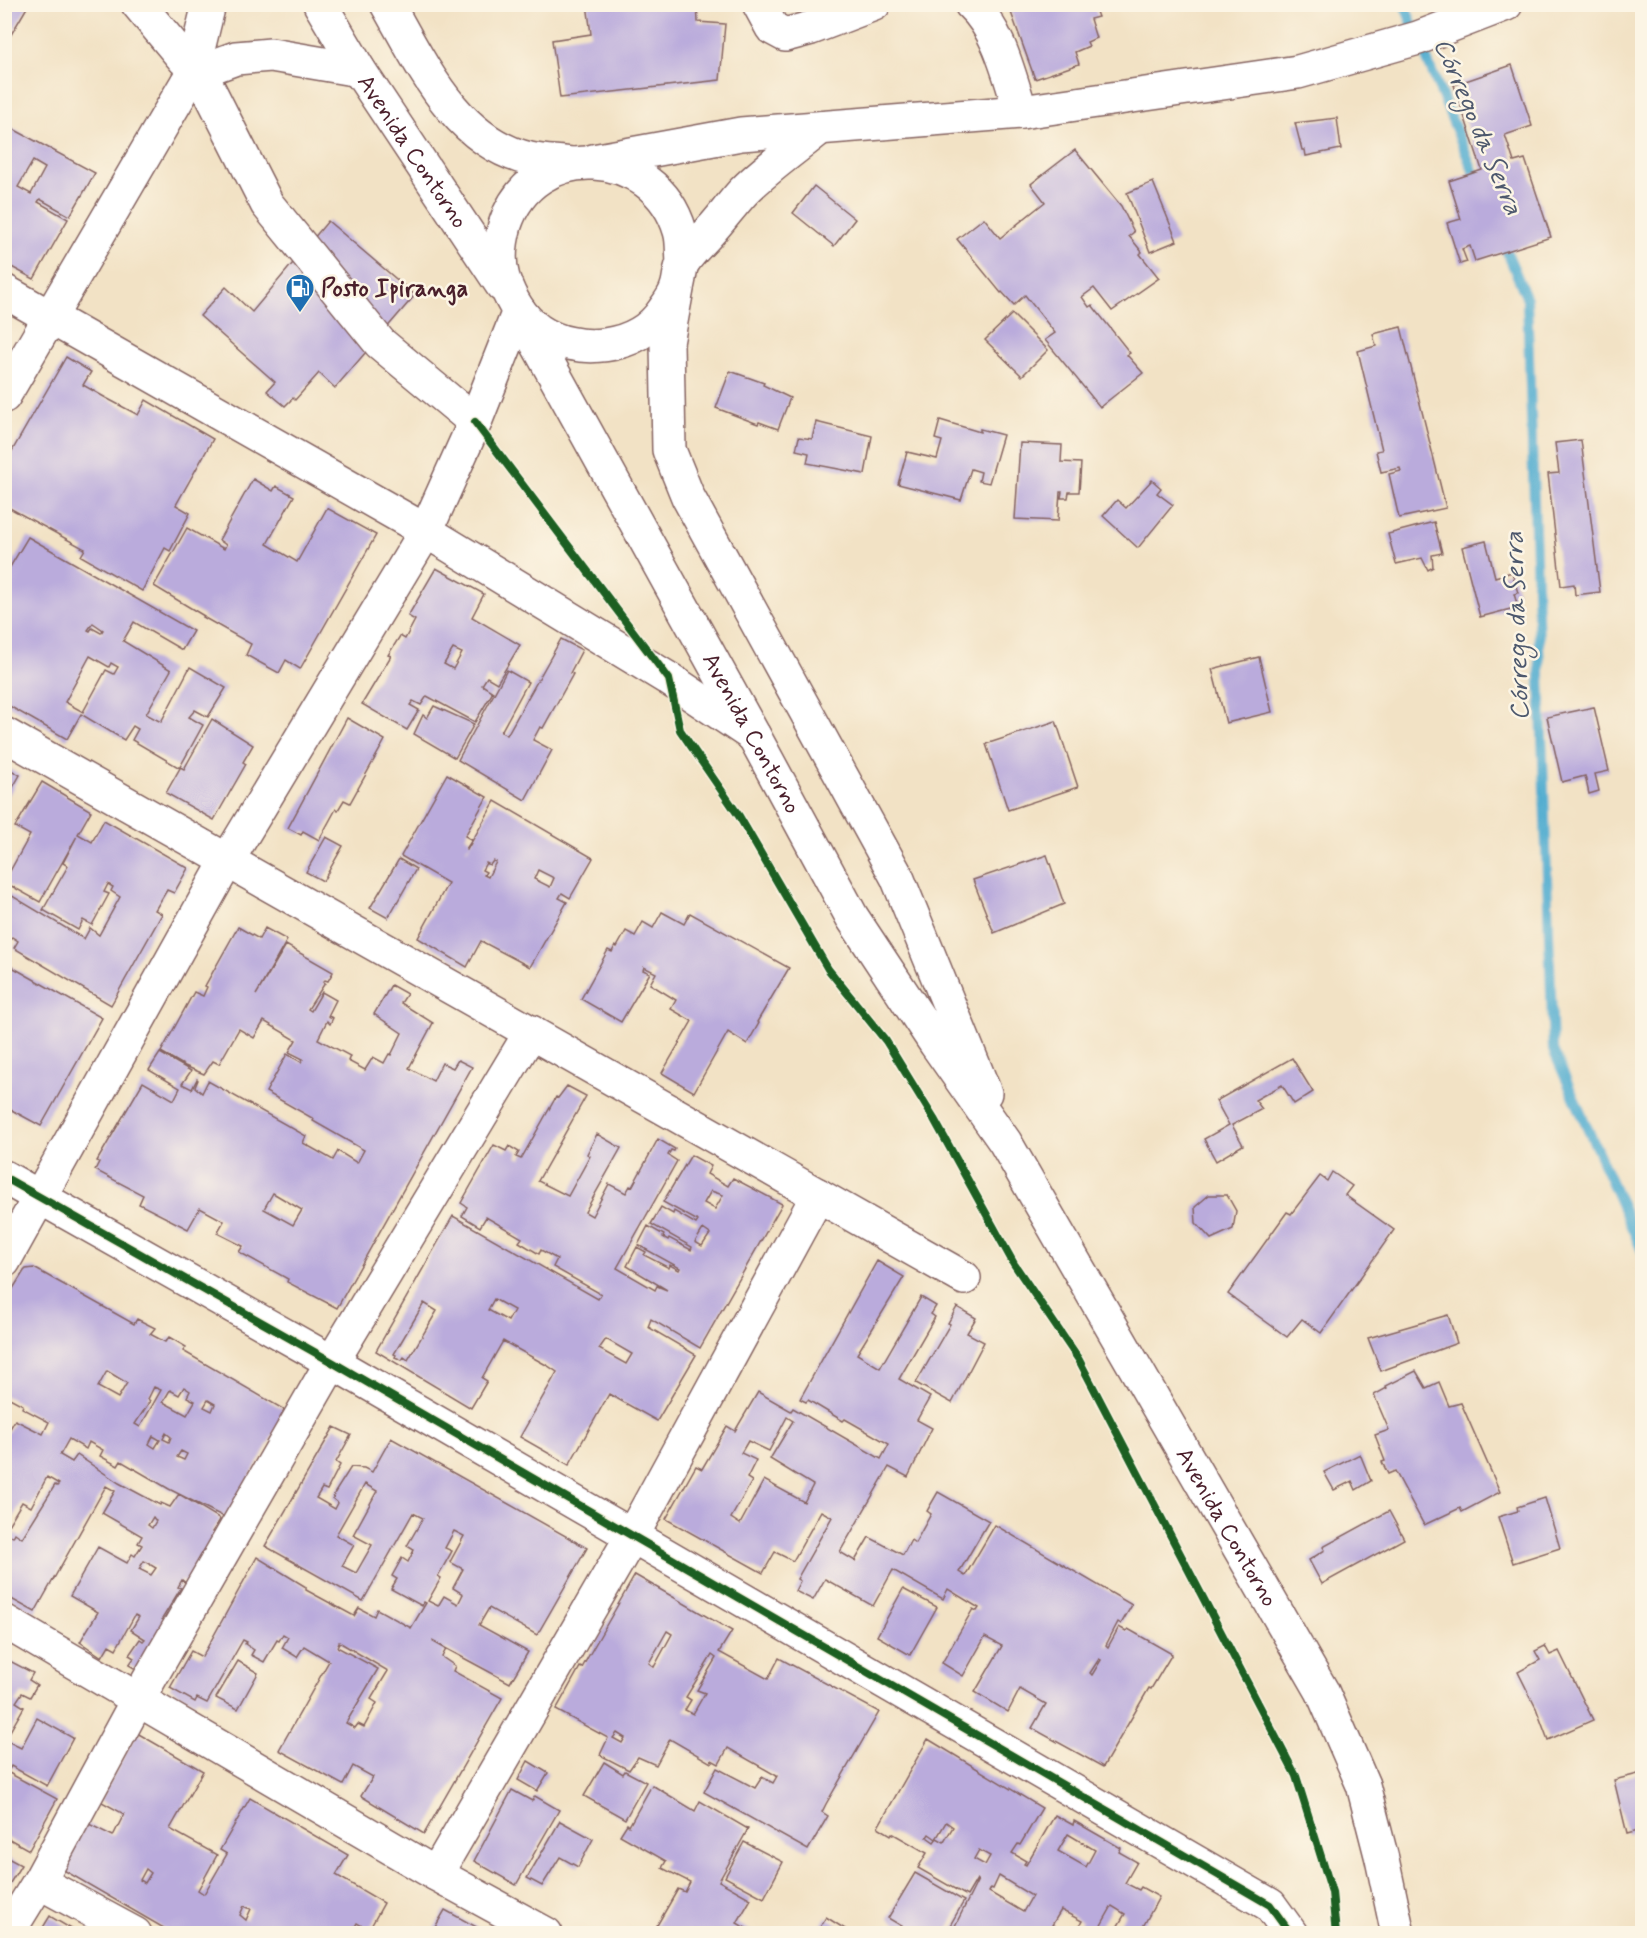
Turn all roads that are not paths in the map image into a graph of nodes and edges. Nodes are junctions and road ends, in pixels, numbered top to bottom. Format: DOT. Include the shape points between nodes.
graph roads {
  1 [pos="138,4"];
  2 [pos="209,4"];
  3 [pos="320,4"];
  4 [pos="387,4"];
  5 [pos="759,4"];
  6 [pos="874,4"];
  7 [pos="971,4"];
  8 [pos="1506,4"];
  9 [pos="359,70"];
  10 [pos="195,71"];
  11 [pos="1022,112"];
  12 [pos="820,128"];
  13 [pos="582,162"];
  14 [pos="680,275"];
  15 [pos="4,291"];
  16 [pos="514,303"];
  17 [pos="51,317"];
  18 [pos="4,396"];
  19 [pos="475,422"];
  20 [pos="426,531"];
  21 [pos="4,734"];
  22 [pos="754,736"];
  23 [pos="227,861"];
  24 [pos="531,1032"];
  25 [pos="1005,1142"];
  26 [pos="4,1178"];
  27 [pos="818,1195"];
  28 [pos="40,1197"];
  29 [pos="4,1261"];
  30 [pos="964,1278"];
  31 [pos="332,1362"];
  32 [pos="632,1536"];
  33 [pos="4,1622"];
  34 [pos="138,1699"];
  35 [pos="436,1874"];
  36 [pos="39,1882"];
  37 [pos="7,1934"];
  38 [pos="135,1934"];
  39 [pos="546,1934"];
  40 [pos="1291,1934"];
  41 [pos="1398,1934"];
  1 -- 10 [label="street"];
  2 -- 10 [label="street"];
  3 -- 9 [label="street, Avenida Contorno"];
  4 -- 13 [label="street" via="433,85 467,125 494,145 529,159"];
  5 -- 6 [label="street" via="772,28 785,35"];
  7 -- 11 [label="street" via="997,40"];
  8 -- 11 [label="street" via="1418,38 1298,72"];
  9 -- 10 [label="street" via="271,55 236,58"];
  9 -- 16 [label="street, Avenida Contorno"];
  10 -- 17 [label="street"];
  10 -- 19 [label="street" via="267,204 380,343"];
  11 -- 12 [label="street"];
  12 -- 13 [label="street" via="741,134"];
  12 -- 14 [label="street" via="744,191"];
  13 -- 14 [label="street" via="623,167 648,182 669,204 681,232"];
  13 -- 16 [label="street" via="546,173 524,191 509,214 500,240 501,269"];
  14 -- 16 [label="street" via="663,313 643,331 617,343 590,347 563,342 538,330"];
  14 -- 25 [label="street, Avenida Contorno" via="667,343 669,450 688,497 897,877"];
  15 -- 17 [label="street"];
  16 -- 19 [label="street"];
  16 -- 22 [label="street, Avenida Contorno"];
  17 -- 18 [label="street"];
  17 -- 20 [label="street"];
  19 -- 20 [label="street"];
  20 -- 22 [label="street" via="669,679"];
  20 -- 23 [label="street"];
  21 -- 23 [label="street"];
  22 -- 25 [label="street, Avenida Contorno" via="852,917"];
  23 -- 24 [label="street"];
  23 -- 28 [label="street"];
  24 -- 27 [label="street"];
  24 -- 31 [label="street"];
  25 -- 41 [label="street, Avenida Contorno" via="1322,1692 1363,1785"];
  26 -- 28 [label="street"];
  27 -- 30 [label="street"];
  27 -- 32 [label="street"];
  28 -- 29 [label="street"];
  28 -- 31 [label="street"];
  31 -- 32 [label="street"];
  31 -- 34 [label="street"];
  32 -- 35 [label="street"];
  32 -- 40 [label="street" via="1270,1905"];
  33 -- 34 [label="street"];
  34 -- 35 [label="street"];
  34 -- 36 [label="street"];
  35 -- 39 [label="street"];
  36 -- 37 [label="street"];
  36 -- 38 [label="street"];
}
